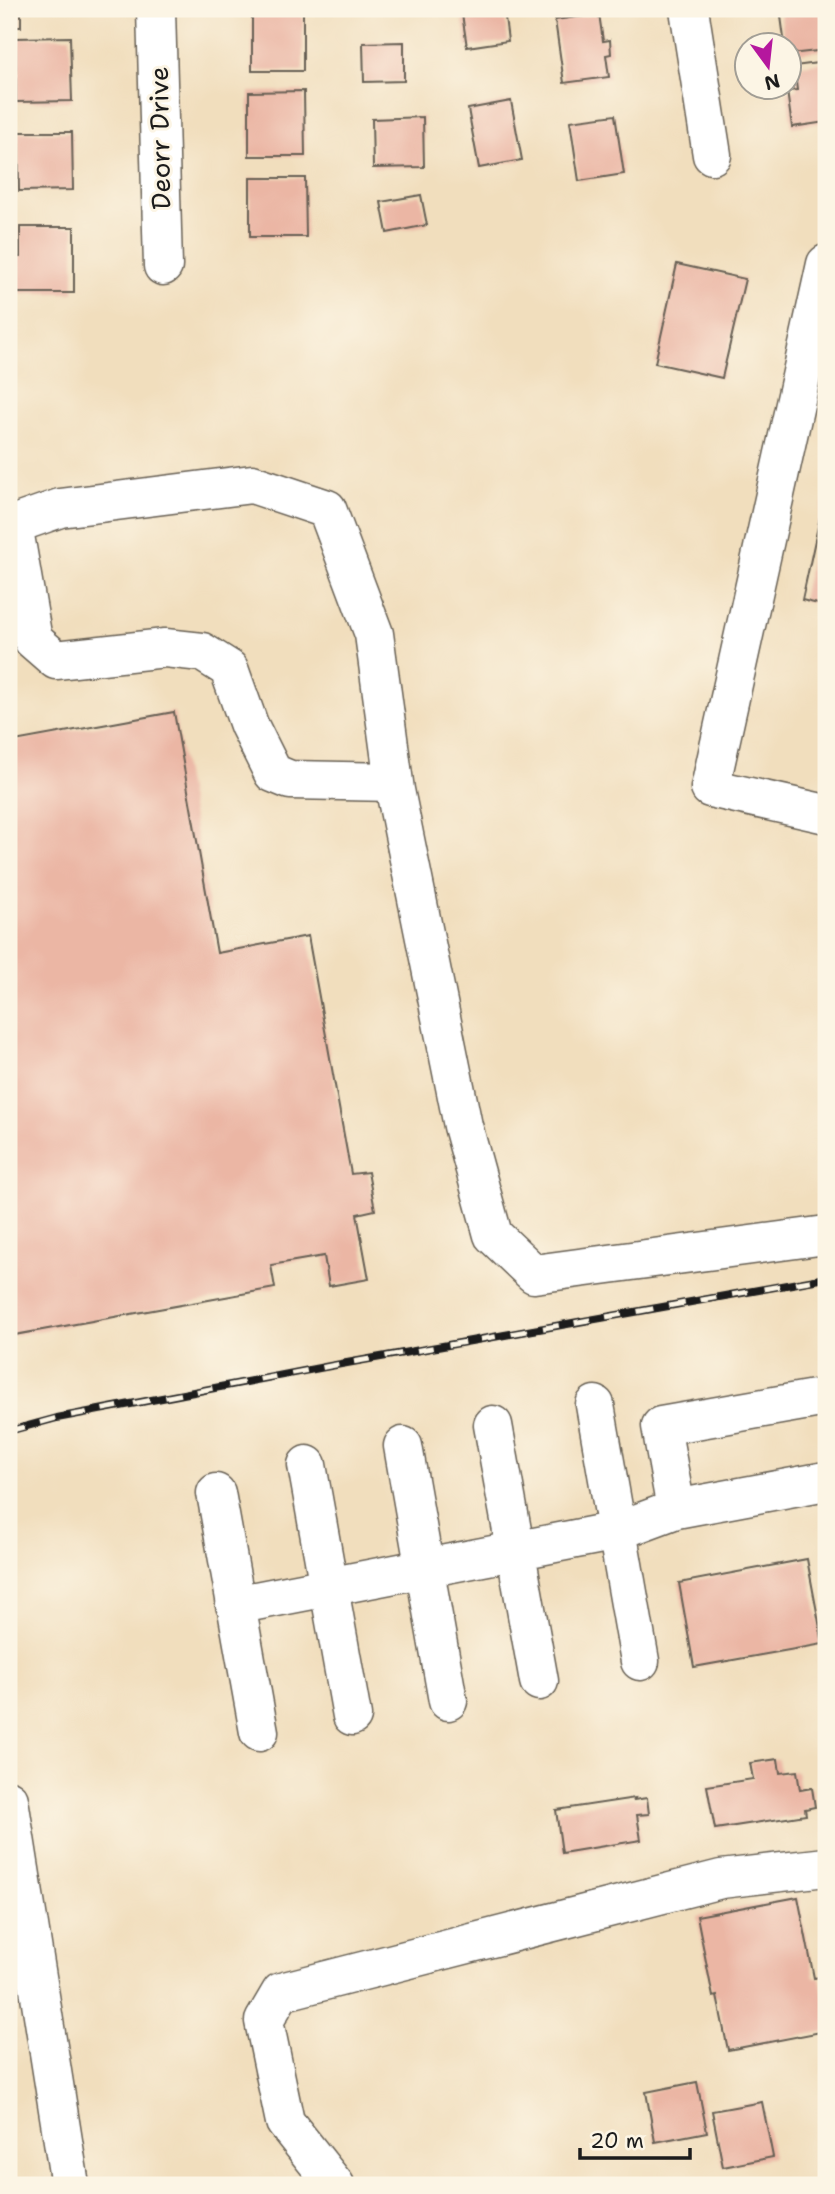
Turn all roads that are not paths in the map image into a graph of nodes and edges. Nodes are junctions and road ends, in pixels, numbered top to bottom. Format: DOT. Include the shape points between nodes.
graph roads {
  1 [pos="156,9"];
  2 [pos="689,9"];
  3 [pos="712,155"];
  4 [pos="826,264"];
  5 [pos="163,266"];
  6 [pos="11,525"];
  7 [pos="394,782"];
  8 [pos="826,814"];
  9 [pos="820,1232"];
  10 [pos="826,1397"];
  11 [pos="595,1405"];
  12 [pos="493,1425"];
  13 [pos="403,1446"];
  14 [pos="307,1465"];
  15 [pos="826,1481"];
  16 [pos="216,1493"];
  17 [pos="676,1509"];
  18 [pos="617,1531"];
  19 [pos="515,1551"];
  20 [pos="424,1570"];
  21 [pos="329,1587"];
  22 [pos="236,1605"];
  23 [pos="640,1661"];
  24 [pos="538,1681"];
  25 [pos="448,1701"];
  26 [pos="352,1716"];
  27 [pos="259,1732"];
  28 [pos="9,1800"];
  29 [pos="826,1867"];
  30 [pos="70,2185"];
  31 [pos="335,2185"];
  1 -- 5 [label="street, Deorr Drive"];
  2 -- 3 [label="street"];
  4 -- 8 [label="street" via="710,788"];
  6 -- 7 [label="street" via="33,640 56,660 165,648 202,652 229,669 273,773 290,780"];
  6 -- 7 [label="street" via="60,508 252,484 327,509 374,634"];
  7 -- 9 [label="street" via="463,1126 493,1235 534,1274"];
  10 -- 17 [label="street" via="661,1426"];
  11 -- 18 [label="street"];
  12 -- 19 [label="street"];
  13 -- 20 [label="street"];
  14 -- 21 [label="street"];
  15 -- 17 [label="street"];
  16 -- 22 [label="street"];
  17 -- 18 [label="street"];
  18 -- 19 [label="street"];
  18 -- 23 [label="street"];
  19 -- 20 [label="street"];
  19 -- 24 [label="street"];
  20 -- 21 [label="street"];
  20 -- 25 [label="street"];
  21 -- 22 [label="street"];
  21 -- 26 [label="street"];
  22 -- 27 [label="street"];
  28 -- 30 [label="street"];
  29 -- 31 [label="street" via="720,1879 281,1992 264,2021 285,2122"];
}
